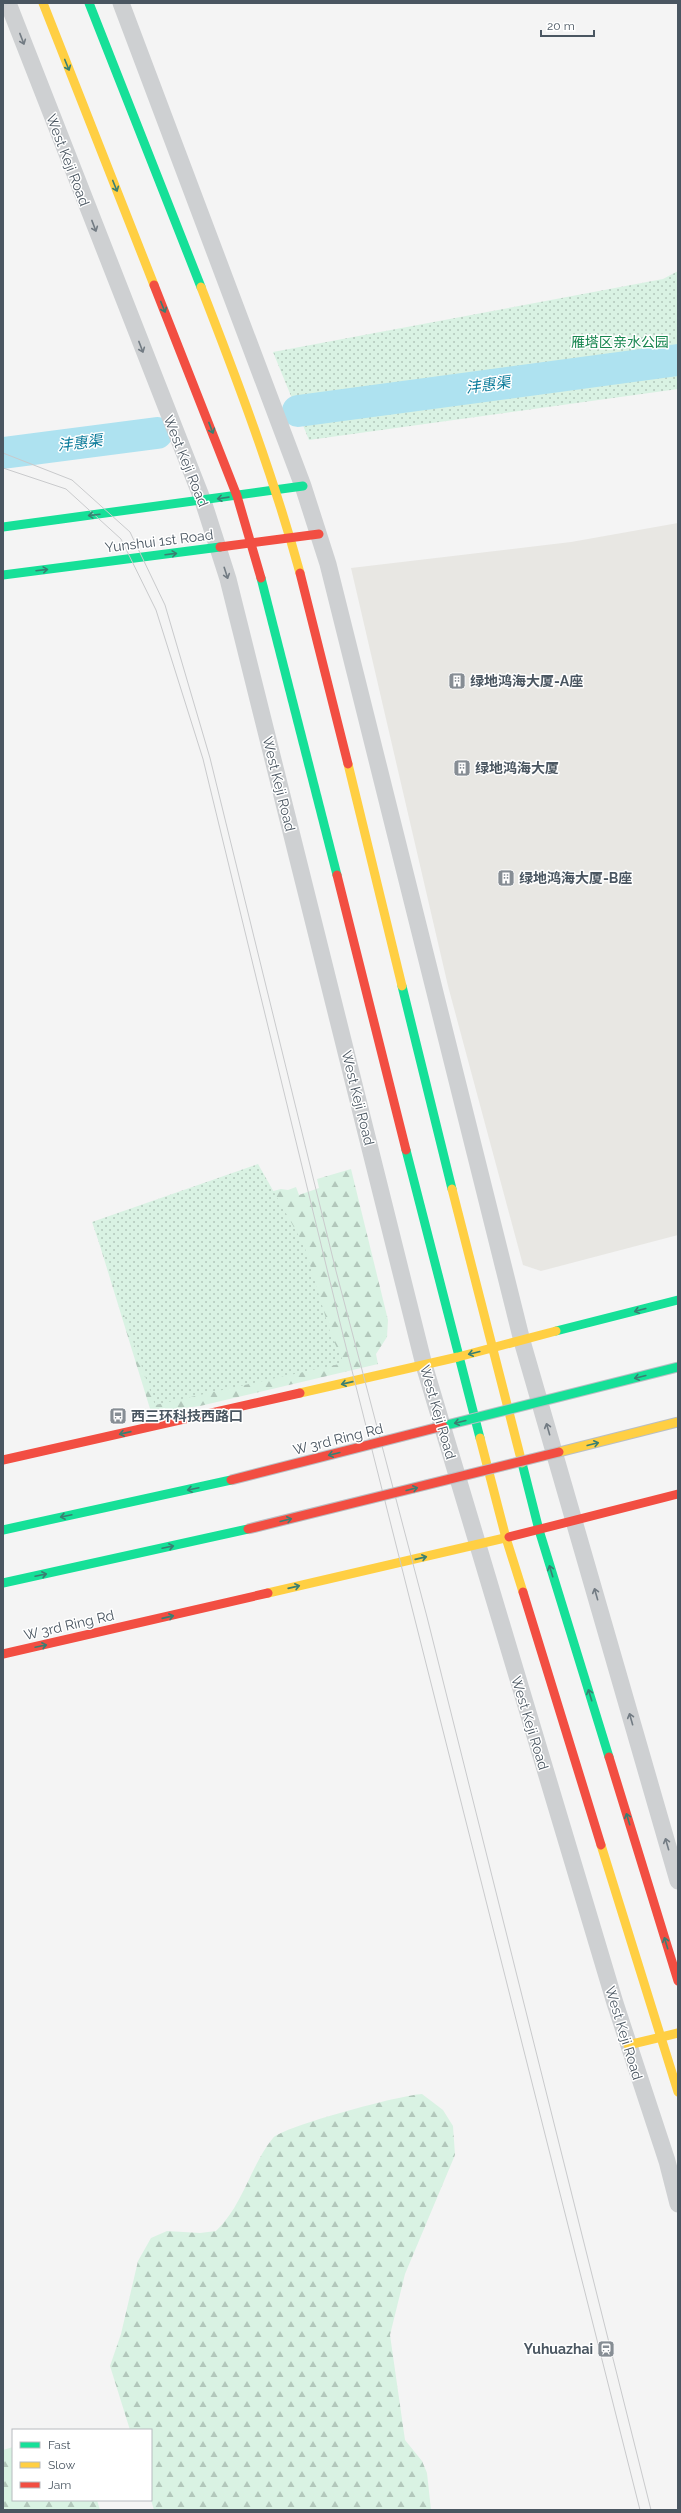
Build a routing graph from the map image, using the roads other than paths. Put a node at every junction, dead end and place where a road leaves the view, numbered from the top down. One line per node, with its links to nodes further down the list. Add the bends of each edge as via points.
1 (8, 3): 8 (street, West Keji Road, one-way to 8)
2 (43, 3): 7 (main road, one-way to 7)
3 (89, 3): 6 (main road, via 243,394)
4 (121, 3): 5 (street)
5 (303, 486): 6 (main road); 10 (street)
6 (277, 490): 7 (main road); 11 (main road)
7 (237, 496): 8 (main road, one-way to 8); 12 (main road)
8 (203, 501): 9 (main road, one-way to 9); 13 (street, West Keji Road)
9 (3, 527)
10 (319, 534): 11 (main road, Yunshui 1st Road); 16 (street)
11 (290, 538): 12 (main road, Yunshui 1st Road); 17 (main road, via 311,610)
12 (251, 543): 13 (main road, Yunshui 1st Road); 18 (main road, via 273,620)
13 (218, 548): 14 (main road, Yunshui 1st Road, one-way to 13); 19 (street, West Keji Road, one-way to 19, via 228,579)
14 (3, 575)
15 (678, 1300): 16 (main road, one-way to 16)
16 (522, 1341): 17 (main road); 24 (street, one-way to 16)
17 (493, 1349): 18 (main road, one-way to 18); 26 (main road)
18 (458, 1357): 19 (main road); 27 (main road)
19 (424, 1365): 22 (main road, one-way to 22); 28 (street, West Keji Road)
20 (678, 1367): 25 (main road, W 3rd Ring Rd, one-way to 25, bridge, via 231,1480)
21 (678, 1422): 29 (main road, one-way to 21, bridge, via 248,1529)
22 (3, 1460)
23 (678, 1494): 24 (main road, W 3rd Ring Rd)
24 (574, 1521): 26 (main road, W 3rd Ring Rd); 31 (street, one-way to 24)
25 (3, 1530)
26 (538, 1530): 27 (main road, W 3rd Ring Rd); 32 (main road, one-way to 26)
27 (506, 1538): 28 (main road, W 3rd Ring Rd); 34 (main road)
28 (477, 1545): 30 (main road, W 3rd Ring Rd, one-way to 28); 35 (street, West Keji Road)
29 (3, 1583)
30 (3, 1654)
31 (678, 1881)
32 (678, 1981)
33 (678, 2033): 34 (main road)
34 (661, 2037): 35 (main road); 36 (main road)
35 (628, 2045): 37 (street, West Keji Road, via 667,2161)
36 (678, 2092)
37 (678, 2204)

